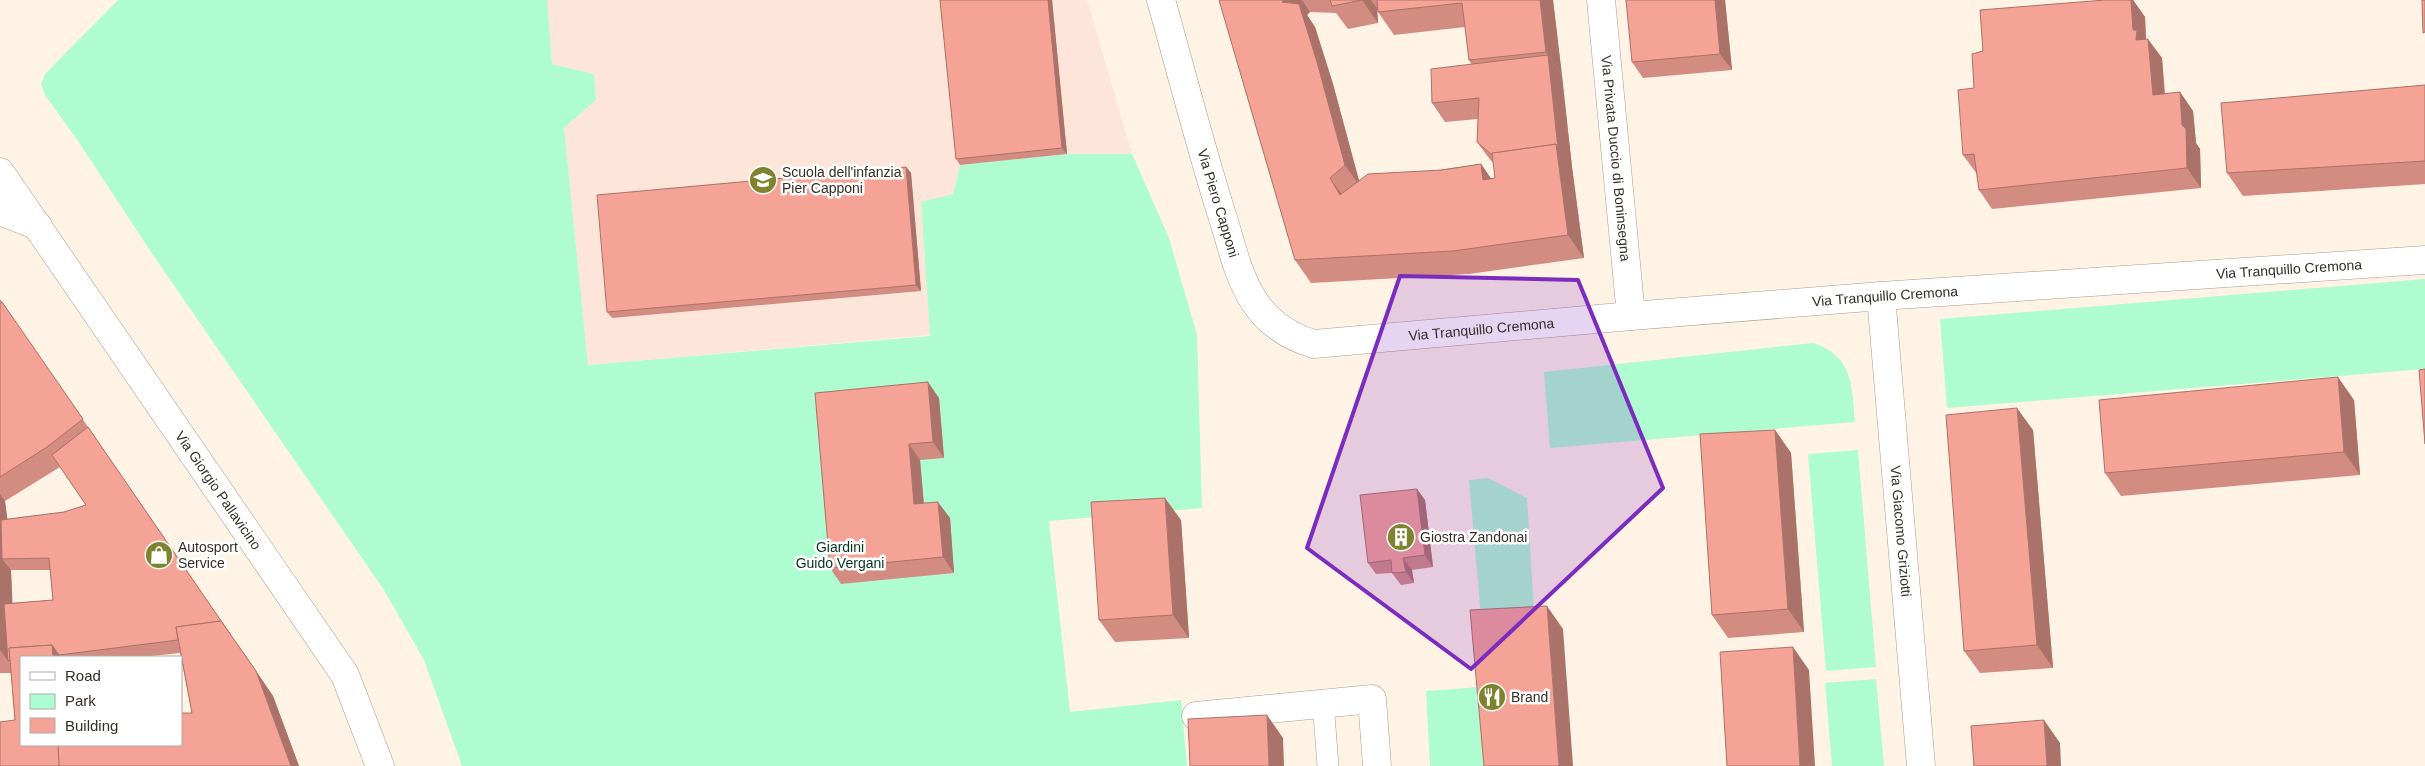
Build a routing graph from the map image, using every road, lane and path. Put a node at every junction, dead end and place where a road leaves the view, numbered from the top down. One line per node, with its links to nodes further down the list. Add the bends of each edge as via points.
1 (1161, 0): 9 (street, Via Piero Capponi, via 1202,151 1243,281 1269,319 1293,338 1314,344)
2 (1601, 0): 8 (street, Via Privata Duccio di Boninsegna)
3 (0, 172): 5 (street, Via Giorgio Pallavicino)
4 (0, 211): 5 (street)
5 (38, 226): 12 (street, Via Giorgio Pallavicino, via 345,675)
6 (2425, 260): 7 (street, Via Tranquillo Cremona)
7 (1881, 296): 8 (street, Via Tranquillo Cremona); 15 (street, Via Giacomo Griziotti)
8 (1631, 316): 9 (street, Via Tranquillo Cremona)
9 (1345, 343)
10 (1323, 702): 11 (street); 13 (lane); 14 (street, via 1372,699)
11 (1196, 716)
12 (380, 766)
13 (1328, 766)
14 (1377, 766)
15 (1921, 766)

